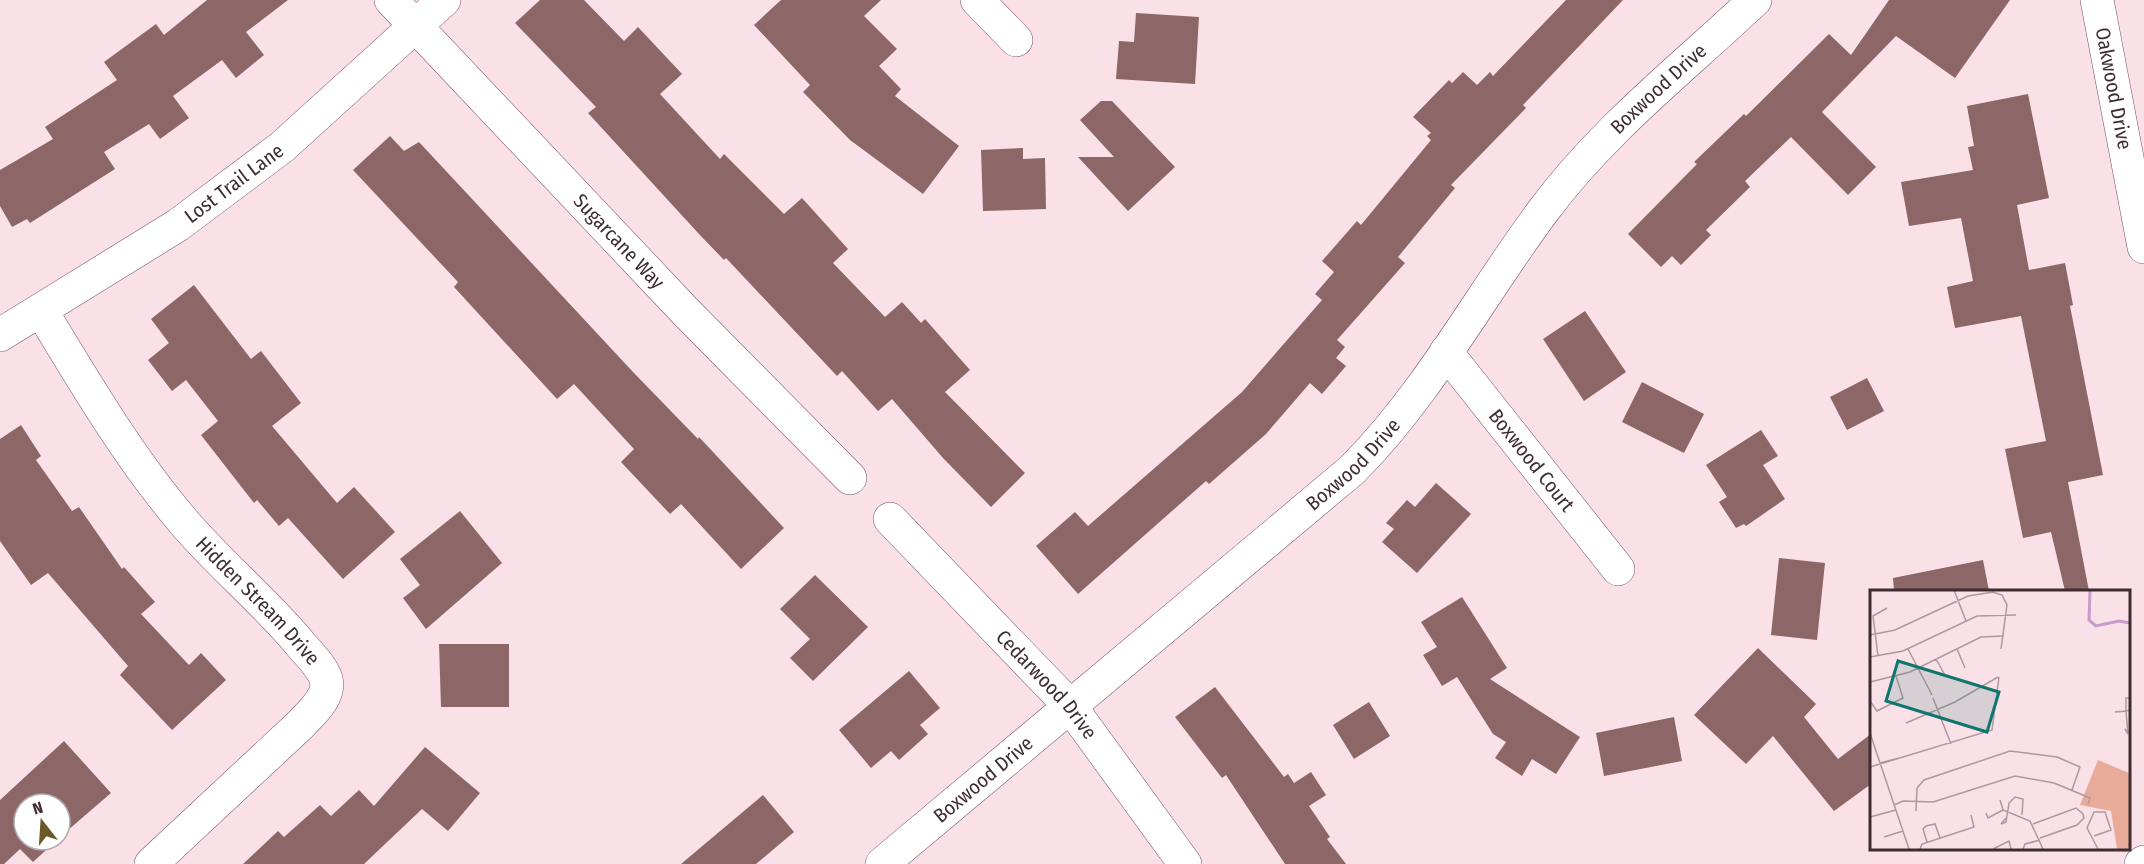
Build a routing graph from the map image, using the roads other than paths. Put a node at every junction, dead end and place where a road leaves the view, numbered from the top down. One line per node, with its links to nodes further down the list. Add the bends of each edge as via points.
1 (391, 0): 6 (street, Sugarcane Way)
2 (444, 0): 6 (street, Lost Trail Lane)
3 (978, 0): 7 (street)
4 (1755, 0): 11 (street, Boxwood Drive, via 1624,118 1586,159 1544,210)
5 (2097, 0): 8 (street, Oakwood Drive)
6 (415, 27): 9 (street, Lost Trail Lane, via 282,147 178,225); 12 (street, Sugarcane Way)
7 (1016, 40)
8 (2144, 247)
9 (42, 312): 10 (street, Lost Trail Lane); 16 (street, Hidden Stream Drive, via 146,475 183,521 289,630 326,679 320,704)
10 (0, 335)
11 (1446, 352): 14 (street, Boxwood Court); 15 (street, Boxwood Drive, via 1411,404 1352,470)
12 (850, 478)
13 (890, 519): 15 (street, Cedarwood Drive)
14 (1618, 569)
15 (1070, 706): 17 (street, Boxwood Drive); 18 (street, Cedarwood Drive)
16 (151, 864)
17 (882, 864)
18 (1185, 864)

